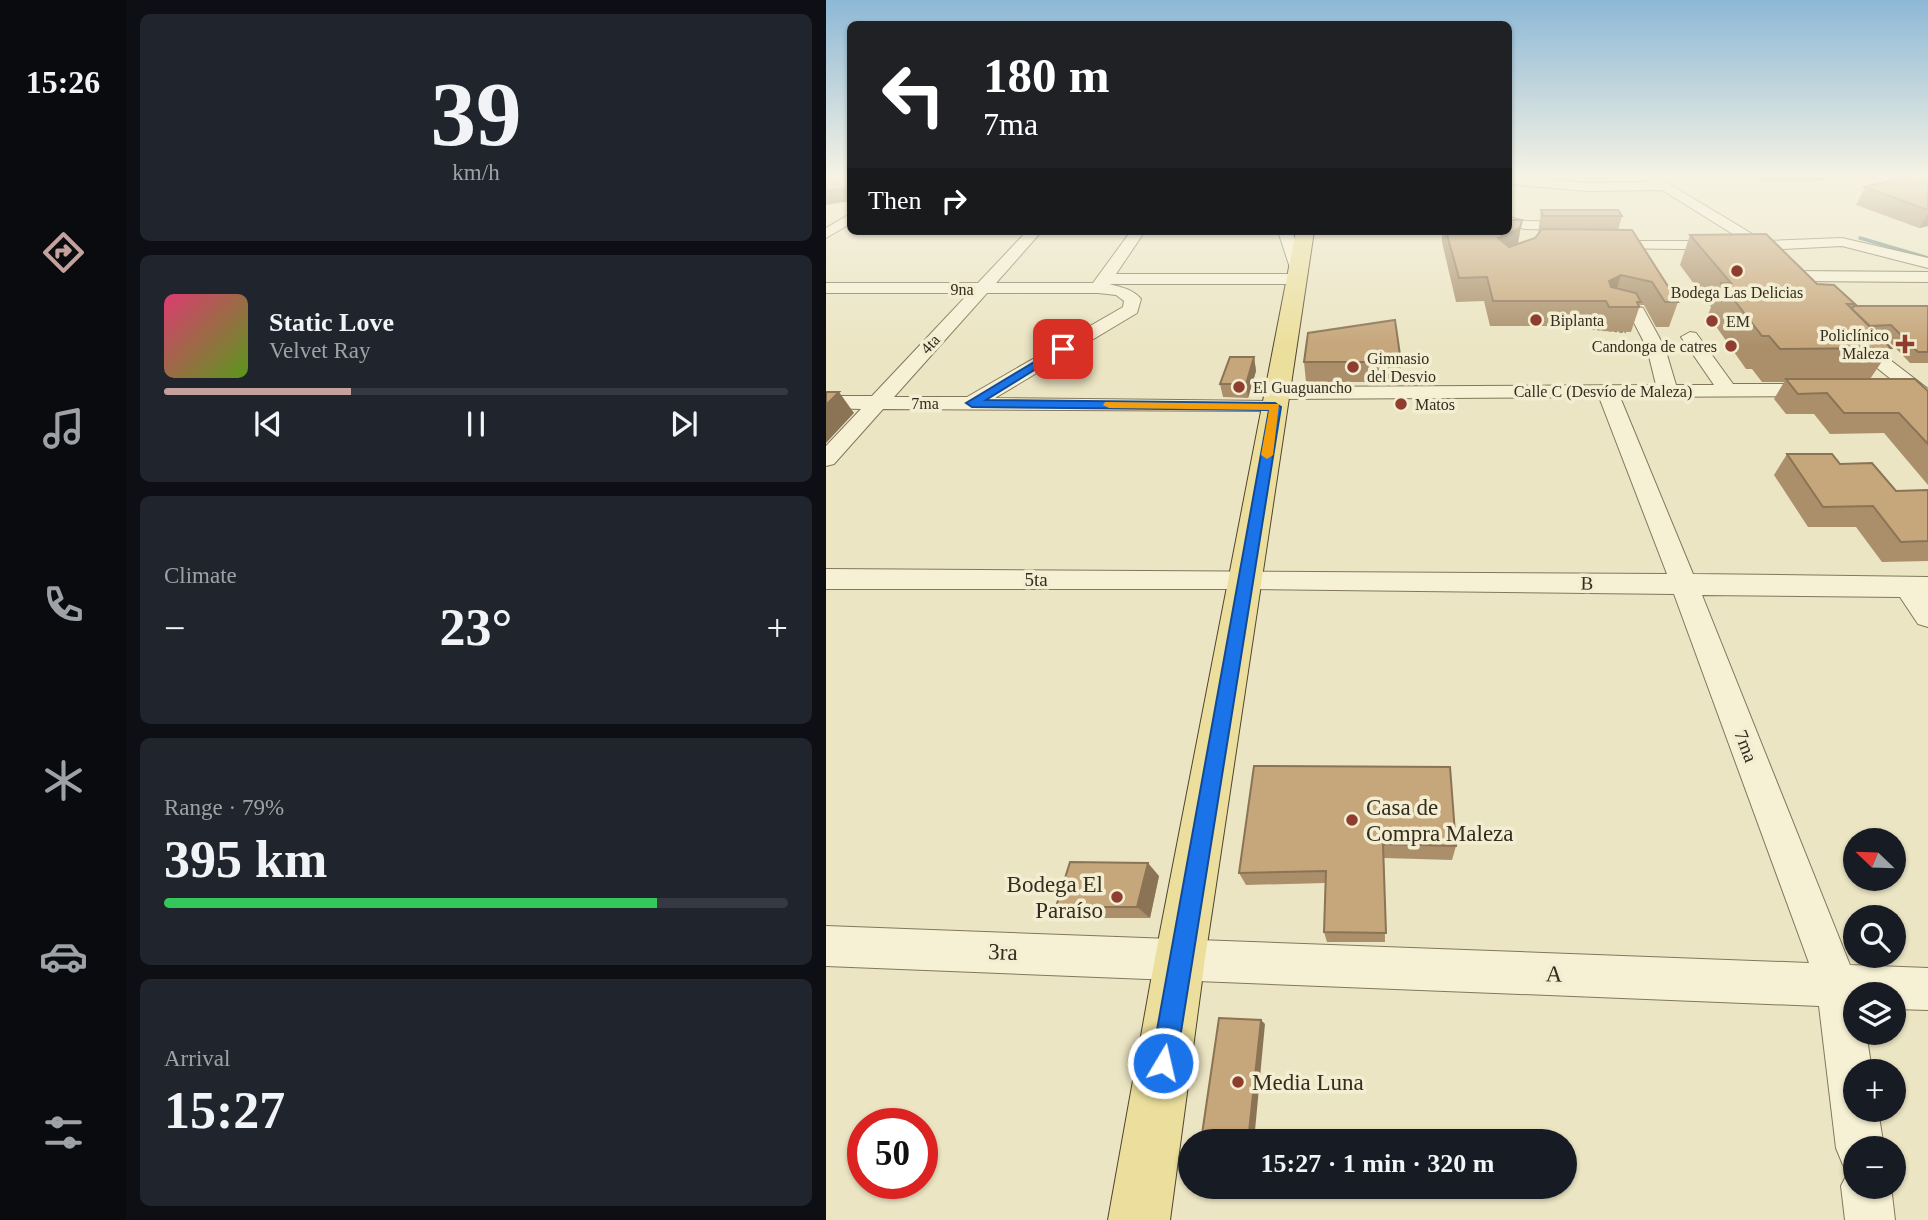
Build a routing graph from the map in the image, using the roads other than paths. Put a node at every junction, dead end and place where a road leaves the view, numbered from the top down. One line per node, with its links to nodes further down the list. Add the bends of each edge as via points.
1 (1525, 233): 9 (street)
2 (1544, 233): 9 (street)
3 (1624, 233): 12 (street)
4 (1741, 233): 14 (street)
5 (1031, 235): 22 (street, 4ta)
6 (1135, 235): 20 (street)
7 (1285, 235): 17 (street)
8 (1304, 235): 17 (main road)
9 (1528, 235): 10 (street)
10 (1504, 236)
11 (1593, 244): 12 (street)
12 (1632, 244): 13 (street); 15 (street)
13 (1709, 246): 14 (street); 18 (street, via 1718,256 1766,265)
14 (1761, 246): 16 (street, via 1842,242); 18 (street)
15 (1641, 258)
16 (1928, 263)
17 (1298, 275): 20 (street, 9na); 35 (main road)
18 (1791, 276): 19 (street); 23 (street)
19 (1928, 277)
20 (1101, 283): 22 (street, 9na); 38 (street, via 1133,299 1131,309)
21 (826, 288): 22 (street, 9na)
22 (980, 289): 37 (street, 4ta)
23 (1808, 294)
24 (1613, 306): 32 (street, via 1637,312)
25 (1841, 329): 28 (street)
26 (1875, 331): 28 (street, via 1879,343)
27 (1690, 337): 33 (street)
28 (1874, 355): 34 (street)
29 (1838, 390): 33 (street, Calle C (Desvío de Maleza))
30 (1878, 390): 34 (street)
31 (1607, 391): 32 (street, Calle C (Desvío de Maleza)); 35 (street, Calle C (Desvío de Maleza)); 42 (street, 7ma)
32 (1668, 391): 33 (street, Calle C (Desvío de Maleza))
33 (1728, 391)
34 (1925, 393)
35 (1276, 400): 38 (street, 7ma); 41 (main road)
36 (826, 402): 37 (street, 7ma)
37 (876, 403): 38 (street, 7ma); 39 (street, 4ta)
38 (972, 403)
39 (826, 459)
40 (826, 579): 41 (street, 5ta)
41 (1246, 579): 42 (street, B); 46 (main road)
42 (1684, 584): 43 (street, B); 47 (street, 7ma)
43 (1918, 587): 44 (street)
44 (1928, 616)
45 (826, 946): 46 (street, 3ra)
46 (1180, 958): 47 (street, A); 51 (main road)
47 (1838, 986): 48 (street, A); 49 (street, 7ma)
48 (1928, 989)
49 (1848, 1059)
50 (1868, 1199): 52 (street)
51 (1139, 1220)
52 (1870, 1220)

